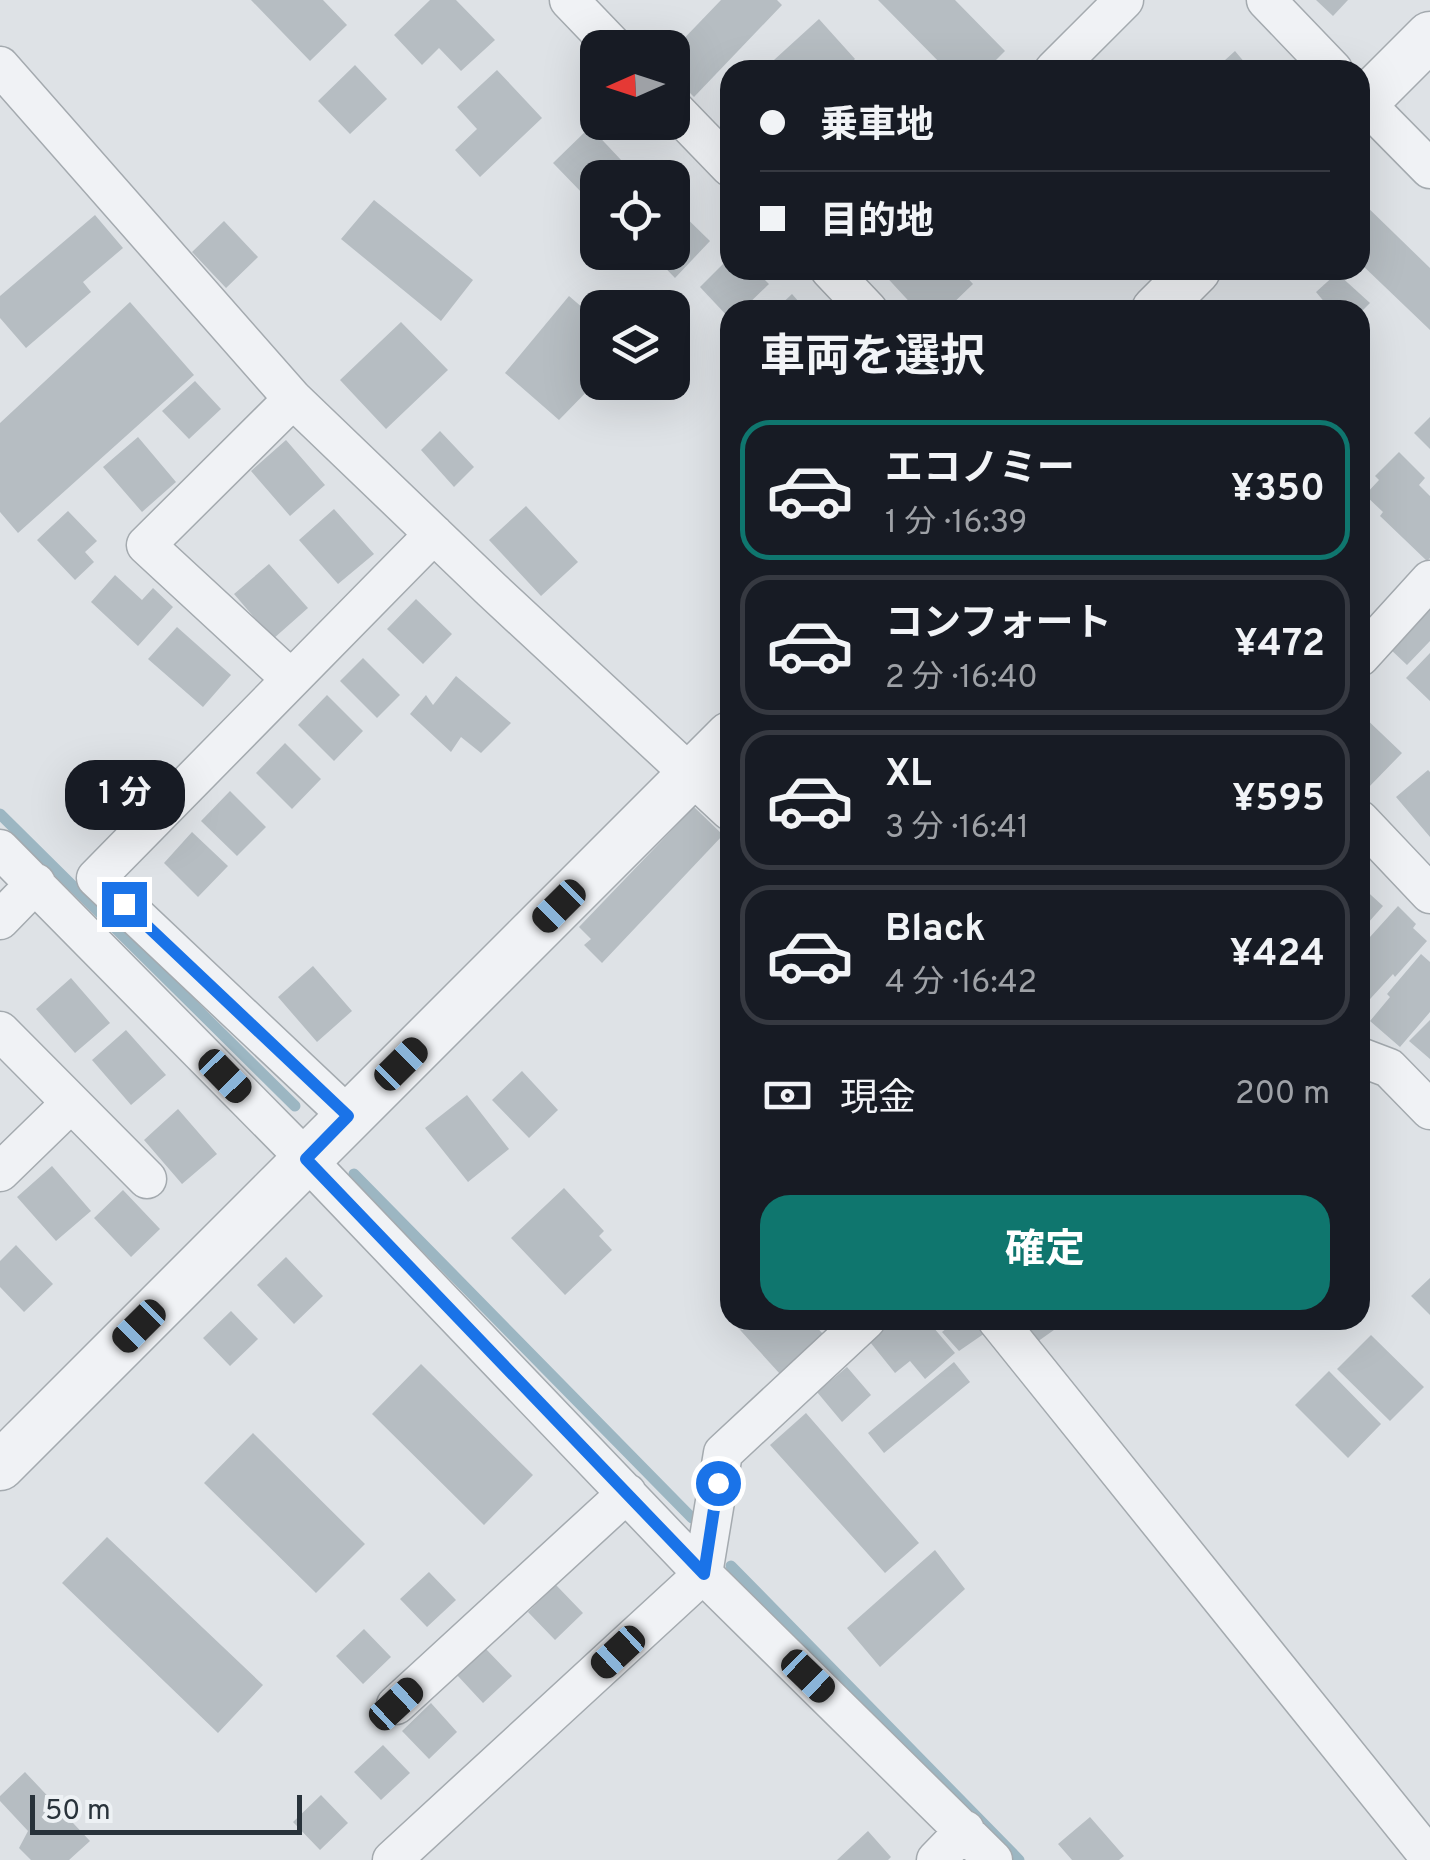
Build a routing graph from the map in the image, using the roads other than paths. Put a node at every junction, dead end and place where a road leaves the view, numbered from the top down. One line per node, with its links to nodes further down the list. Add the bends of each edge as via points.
1 (569, 0): 4 (street)
2 (1124, 0): 6 (street)
3 (1266, 0): 7 (street)
4 (598, 30)
5 (1430, 36): 9 (street)
6 (1064, 60)
7 (1322, 60)
8 (0, 66): 16 (street)
9 (1370, 82)
10 (1370, 110): 13 (street)
11 (690, 126): 12 (street)
12 (720, 157)
13 (1430, 169)
14 (1186, 280): 15 (street)
15 (1166, 300)
16 (293, 399): 17 (street); 20 (street, via 146,545)
17 (434, 534): 20 (street); 22 (street)
18 (1430, 580): 19 (street)
19 (1370, 646)
20 (291, 679): 33 (street, via 96,878)
21 (720, 746): 22 (street)
22 (691, 776): 23 (street); 33 (street)
23 (720, 802)
24 (1370, 831): 27 (street)
25 (0, 849): 26 (street)
26 (36, 883): 28 (street); 34 (street)
27 (1430, 894)
28 (0, 920)
29 (0, 1031): 31 (street)
30 (1370, 1061): 32 (street, via 1389,1068)
31 (71, 1102): 35 (street); 36 (street)
32 (1430, 1110)
33 (348, 1116): 34 (street)
34 (306, 1159): 39 (street); 40 (street)
35 (0, 1172)
36 (147, 1179)
37 (855, 1330): 41 (street, via 722,1453)
38 (1005, 1330): 44 (street)
39 (0, 1466)
40 (627, 1493): 41 (street); 42 (street)
41 (704, 1574): 43 (street); 45 (street)
42 (396, 1704)
43 (965, 1830): 46 (street); 47 (street)
44 (1430, 1858)
45 (392, 1860)
46 (936, 1860)
47 (993, 1860)

